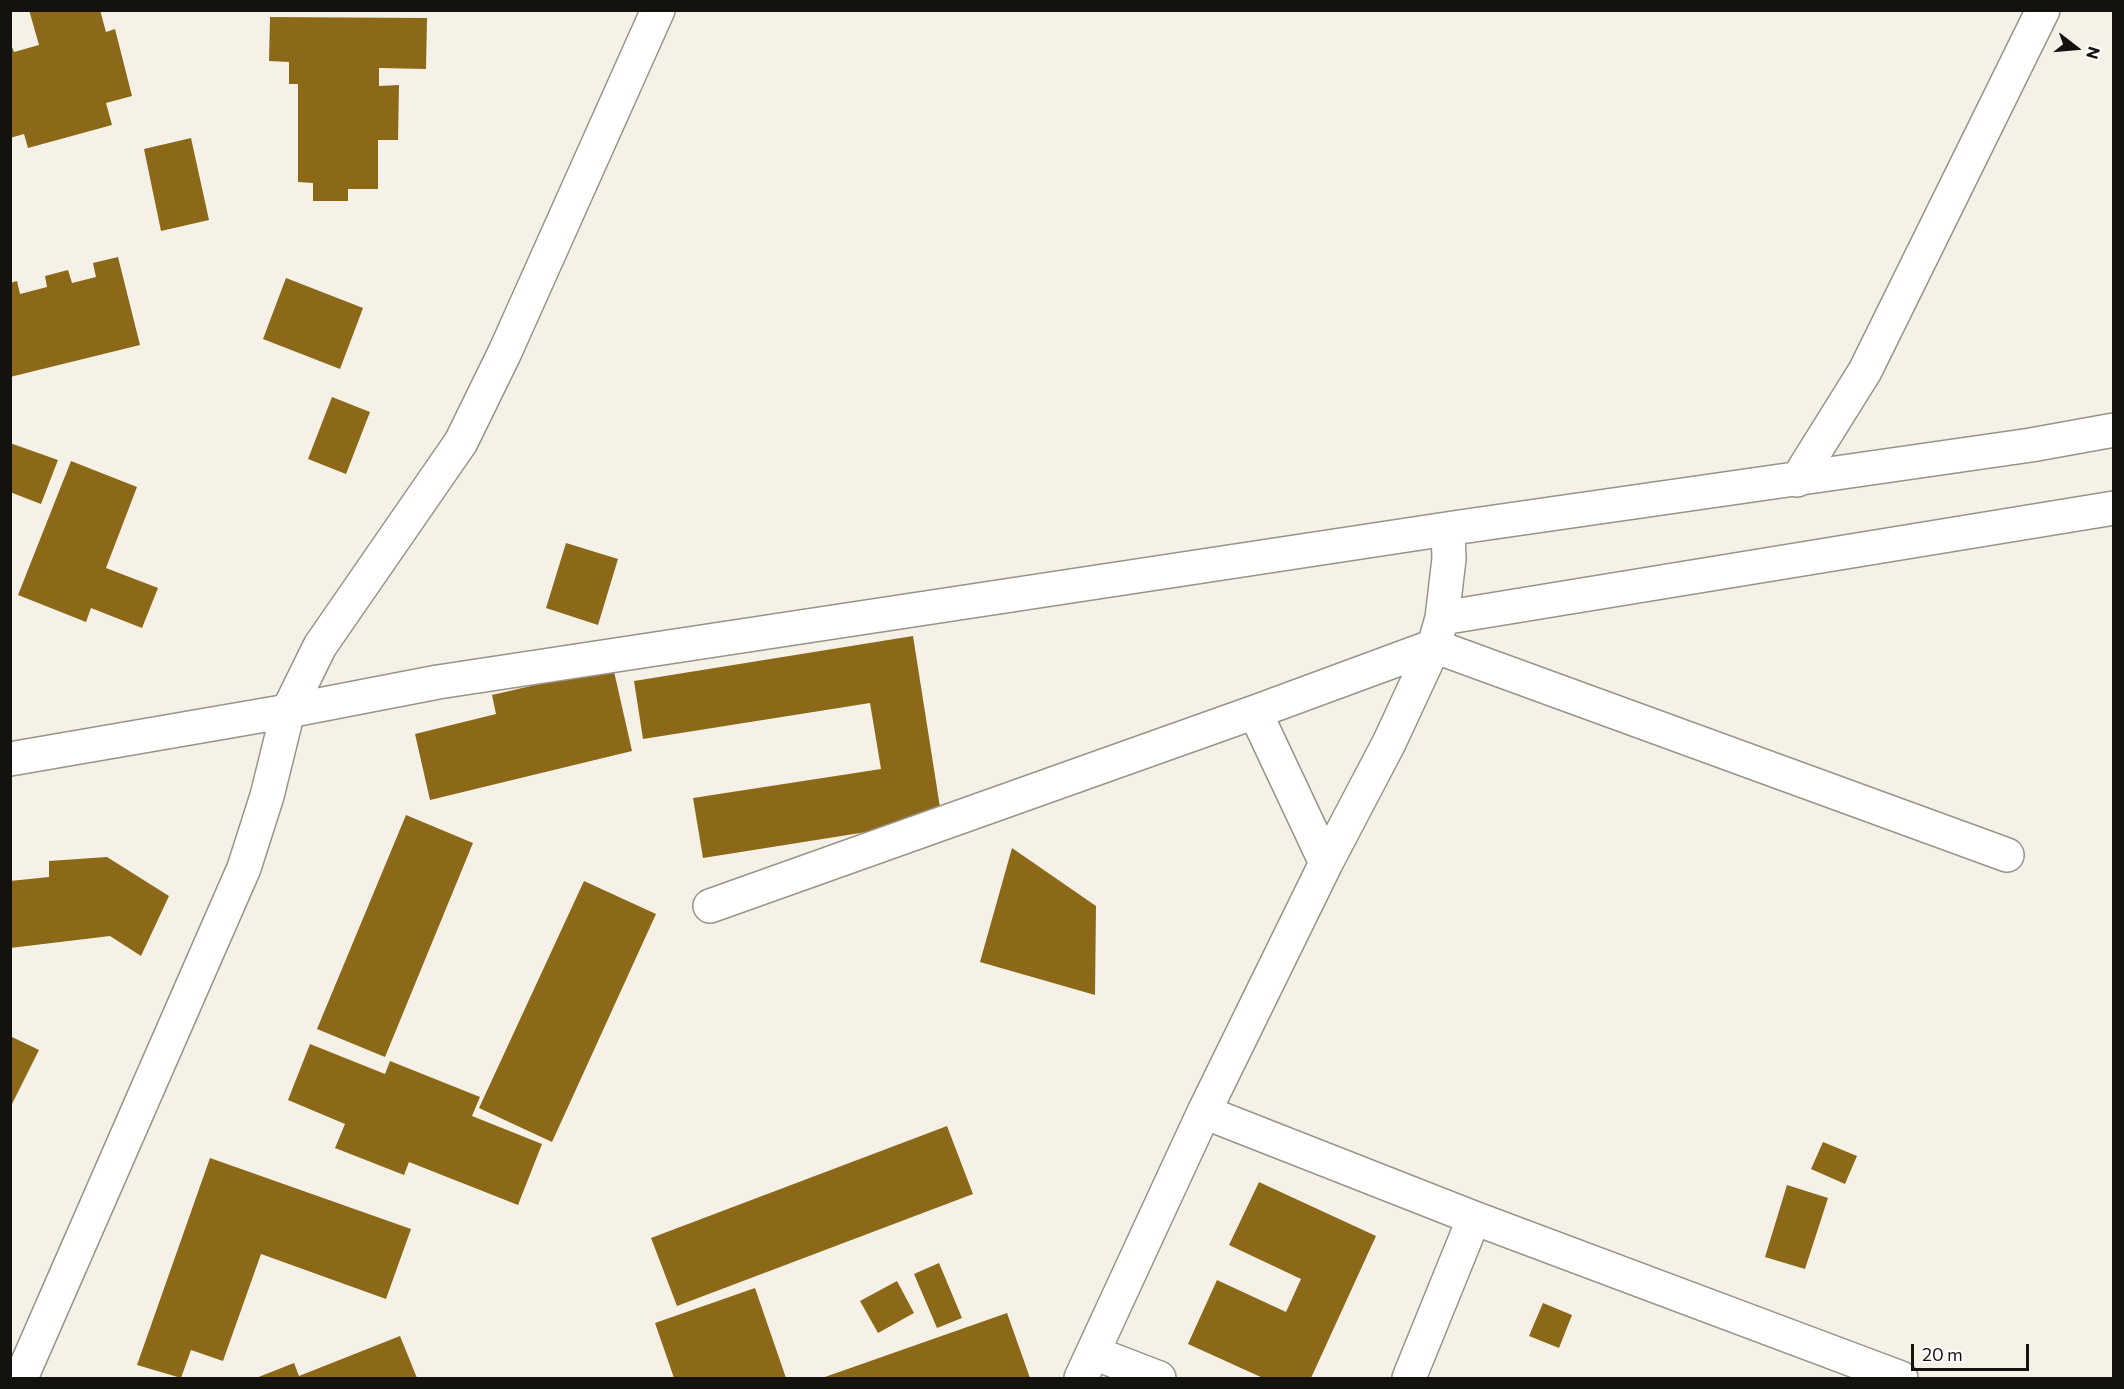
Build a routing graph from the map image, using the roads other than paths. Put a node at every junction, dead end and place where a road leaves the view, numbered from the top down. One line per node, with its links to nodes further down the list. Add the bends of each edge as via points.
1 (658, 10): 8 (street, via 461,442 320,646)
2 (2043, 10): 4 (street, via 1865,371)
3 (2114, 430): 4 (street)
4 (1797, 480): 6 (street)
5 (2114, 508): 7 (street)
6 (1448, 530): 7 (street, via 1449,559); 8 (street, via 438,682)
7 (1438, 632): 9 (street); 11 (street); 12 (street, via 1389,743)
8 (288, 711): 10 (street); 17 (street, via 244,868)
9 (1255, 712): 12 (street); 13 (street)
10 (10, 759)
11 (2007, 855)
12 (1326, 862): 14 (street)
13 (710, 906)
14 (1204, 1112): 15 (street); 16 (street)
15 (1474, 1218): 19 (street); 20 (street)
16 (1088, 1366): 18 (street)
17 (21, 1378)
18 (1159, 1378)
19 (1409, 1378)
20 (1901, 1378)

